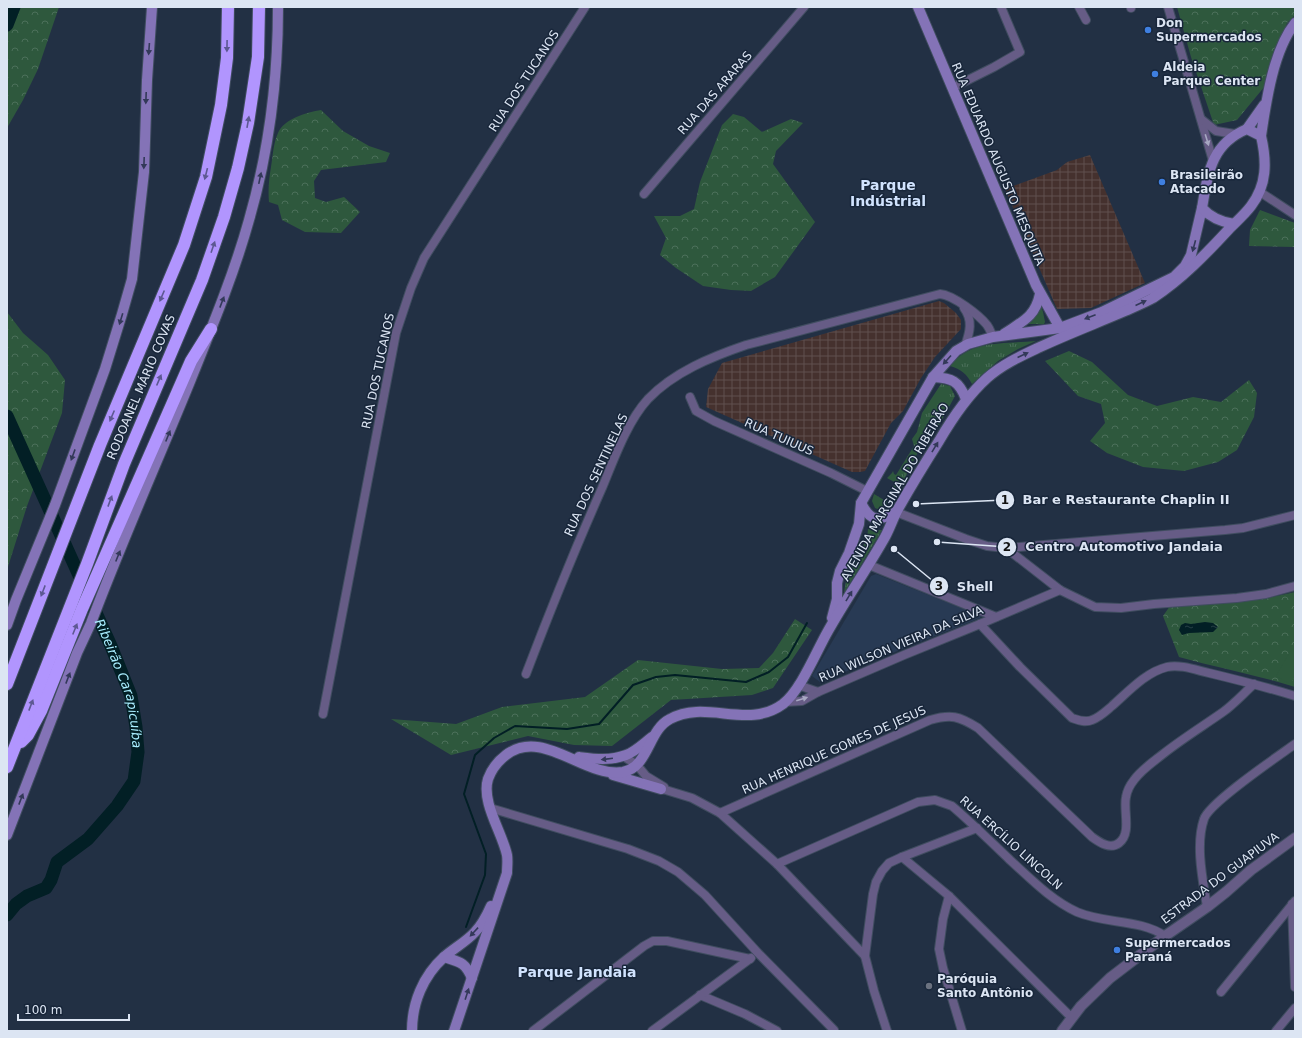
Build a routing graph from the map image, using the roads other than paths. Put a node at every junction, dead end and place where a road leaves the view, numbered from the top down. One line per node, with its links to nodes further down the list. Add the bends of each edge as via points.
1 (152, 7): 44 (main road, one-way to 44, via 144,172 132,279 105,369)
2 (228, 7): 47 (highway, RODOANEL MÁRIO COVAS, one-way to 47, via 227,58 221,105 206,177 184,245 103,438)
3 (259, 7): 56 (highway, RODOANEL MÁRIO COVAS, one-way to 3, via 124,464 202,280 224,217 248,123 258,57)
4 (278, 7): 28 (main road, one-way to 4, via 242,246 262,165 272,107)
5 (584, 7): 53 (street, RUA DOS TUCANOS, via 424,258 411,288 396,333)
6 (804, 7): 21 (street, RUA DAS ARARAS)
7 (918, 7): 13 (main road, RUA EDUARDO AUGUSTO MESQUITA)
8 (1001, 7): 13 (street, via 1020,52)
9 (1079, 7): 11 (street)
10 (1168, 7): 15 (street)
11 (1086, 20)
12 (1295, 23): 14 (main road, via 1281,50)
13 (952, 88): 25 (main road, RUA EDUARDO AUGUSTO MESQUITA)
14 (1266, 102): 16 (main road); 18 (main road)
15 (1201, 119): 17 (street, via 1216,131); 19 (street, one-way to 19)
16 (1247, 129): 17 (main road); 18 (main road)
17 (1235, 134): 19 (main road, AVENIDA MARGINAL DO RIBEIRÃO, via 1223,144)
18 (1261, 136): 20 (main road, AVENIDA MARGINAL DO RIBEIRÃO, via 1266,163)
19 (1213, 161): 22 (main road, AVENIDA MARGINAL DO RIBEIRÃO)
20 (1260, 192): 23 (street); 24 (main road, AVENIDA MARGINAL DO RIBEIRÃO, via 1251,207)
21 (644, 194)
22 (1202, 208): 24 (main road, via 1215,219); 27 (main road, AVENIDA MARGINAL DO RIBEIRÃO, one-way to 27, via 1191,255 1174,277 1102,312)
23 (1295, 215)
24 (1234, 224): 33 (main road, AVENIDA MARGINAL DO RIBEIRÃO, one-way to 24, via 987,378 1011,360 1151,299 1201,260)
25 (1040, 294): 27 (main road, RUA EDUARDO AUGUSTO MESQUITA); 29 (main road, via 1032,315)
26 (960, 302): 29 (street, RUA DOS SENTINELAS); 30 (street, via 970,318 969,334); 46 (street, RUA DOS SENTINELAS, via 946,295 929,296 746,345 702,362 664,386 638,412 620,446 577,544)
27 (1060, 328): 29 (main road, AVENIDA MARGINAL DO RIBEIRÃO)
28 (211, 329): 56 (highway, one-way to 28, via 28,735 42,711 82,609 191,361); 68 (main road, one-way to 28, via 77,653)
29 (998, 336): 30 (main road, AVENIDA MARGINAL DO RIBEIRÃO)
30 (964, 346): 31 (main road, AVENIDA MARGINAL DO RIBEIRÃO, one-way to 31, via 949,358)
31 (933, 378): 33 (main road, via 955,381); 34 (main road, AVENIDA MARGINAL DO RIBEIRÃO)
32 (690, 397): 34 (street, RUA TUIUUS, via 696,411 714,421)
33 (966, 400): 36 (main road, AVENIDA MARGINAL DO RIBEIRÃO, one-way to 33, via 958,409)
34 (867, 491): 35 (main road, AVENIDA MARGINAL DO RIBEIRÃO)
35 (861, 503): 36 (main road, via 873,518 882,519); 45 (main road, AVENIDA MARGINAL DO RIBEIRÃO, via 859,524 840,571 837,599)
36 (896, 512): 38 (street, via 966,540); 39 (main road, AVENIDA MARGINAL DO RIBEIRÃO, via 887,534)
37 (1295, 515): 38 (street, via 1243,528)
38 (1006, 548): 41 (street)
39 (869, 564): 42 (street); 45 (main road, AVENIDA MARGINAL DO RIBEIRÃO, one-way to 39)
40 (1295, 586): 41 (street, via 1253,596 1110,608 1095,607)
41 (1060, 590): 42 (street, RUA WILSON VIEIRA DA SILVA)
42 (996, 617): 43 (street, RUA WILSON VIEIRA DA SILVA)
43 (980, 624): 48 (street, via 1072,718 1082,722 1092,721 1136,685 1167,666 1195,669); 50 (street, RUA WILSON VIEIRA DA SILVA)
44 (7, 625)
45 (829, 629): 49 (main road, AVENIDA MARGINAL DO RIBEIRÃO)
46 (526, 674)
47 (7, 684)
48 (1254, 684): 51 (street); 66 (street, RUA HENRIQUE GOMES DE JESUS, via 1224,711 1170,749 1134,779 1126,796 1125,834 1116,845 1109,846 1092,837 978,728 958,717 948,716 930,720)
49 (798, 685): 50 (street, RUA WILSON VIEIRA DA SILVA); 52 (main road, AVENIDA MARGINAL DO RIBEIRÃO)
50 (818, 692): 52 (street, RUA WILSON VIEIRA DA SILVA, one-way to 50, via 802,700)
51 (1295, 696)
52 (786, 702): 54 (main road, AVENIDA MARGINAL DO RIBEIRÃO, via 755,715 739,716 713,712 683,714 662,724)
53 (323, 714)
54 (654, 736): 58 (main road, AVENIDA MARGINAL DO RIBEIRÃO); 59 (main road, AVENIDA MARGINAL DO RIBEIRÃO)
55 (1295, 744): 75 (street, via 1216,803 1204,817 1200,846)
56 (14, 750): 60 (highway, RODOANEL MÁRIO COVAS)
57 (564, 756): 58 (main road, AVENIDA MARGINAL DO RIBEIRÃO, one-way to 57, via 600,760); 61 (main road, AVENIDA MARGINAL DO RIBEIRÃO); 65 (main road, AVENIDA MARGINAL DO RIBEIRÃO, via 536,747 522,747 511,751 499,760 487,781)
58 (623, 756): 59 (street)
59 (637, 765): 62 (main road, AVENIDA MARGINAL DO RIBEIRÃO); 64 (street, via 646,776)
60 (7, 767)
61 (607, 772): 62 (main road, AVENIDA MARGINAL DO RIBEIRÃO); 63 (main road)
62 (624, 772): 63 (street)
63 (661, 789): 64 (street)
64 (673, 792): 66 (street, via 692,798)
65 (490, 808): 72 (main road, AVENIDA MARGINAL DO RIBEIRÃO, via 508,859); 77 (street, via 628,849 658,861 678,872 705,895)
66 (720, 813): 71 (street)
67 (977, 828): 70 (street); 71 (street, RUA ERCÍLIO LINCOLN, via 945,802 918,802); 76 (street, RUA ERCÍLIO LINCOLN, via 1042,890 1065,906 1080,913 1145,927)
68 (7, 835)
69 (1295, 838): 75 (street, ESTRADA DO GUAPIUVA)
70 (902, 857): 73 (street); 78 (street, via 889,863 876,882)
71 (777, 864): 78 (street)
72 (507, 873): 79 (main road, AVENIDA MARGINAL DO RIBEIRÃO, one-way to 79, via 476,932); 81 (main road, AVENIDA MARGINAL DO RIBEIRÃO)
73 (949, 896): 86 (street); 94 (street, via 942,919 939,949)
74 (1293, 902): 82 (street); 83 (street)
75 (1207, 907): 76 (street, ESTRADA DO GUAPIUVA)
76 (1165, 936): 86 (street, ESTRADA DO GUAPIUVA, via 1110,978 1092,994)
77 (758, 953): 80 (street); 87 (street)
78 (865, 956): 93 (street)
79 (444, 957): 81 (main road, via 461,962); 88 (main road, AVENIDA MARGINAL DO RIBEIRÃO, via 430,972 418,994)
80 (750, 959): 84 (street); 90 (street, via 667,941 654,941)
81 (472, 978): 89 (main road, AVENIDA MARGINAL DO RIBEIRÃO, one-way to 81)
82 (1295, 986)
83 (1221, 992)
84 (700, 995): 91 (street); 92 (street)
85 (1295, 1008): 96 (street)
86 (1072, 1018): 95 (street, ESTRADA DO GUAPIUVA)
87 (834, 1030)
88 (412, 1031)
89 (454, 1031)
90 (533, 1031)
91 (652, 1031)
92 (777, 1031)
93 (887, 1031)
94 (962, 1031)
95 (1062, 1031)
96 (1276, 1031)

